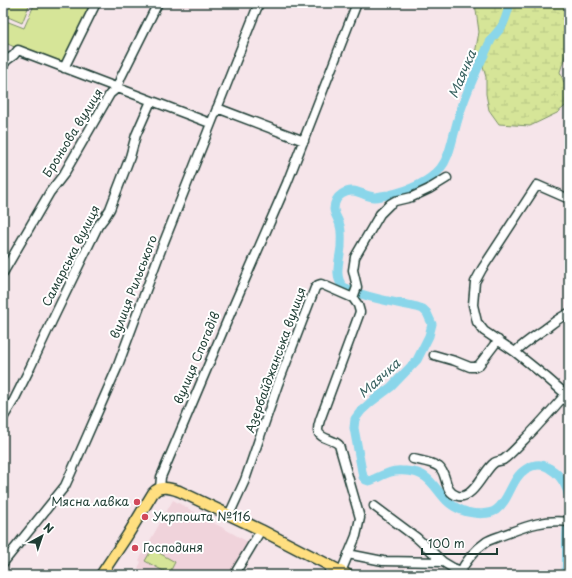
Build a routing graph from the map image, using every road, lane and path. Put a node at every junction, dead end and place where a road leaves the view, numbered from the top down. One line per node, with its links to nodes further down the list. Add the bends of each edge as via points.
1 (96, 3): 6 (street)
2 (158, 3): 7 (street, Броньова вулиця)
3 (259, 3): 9 (street, вулиця Рильського)
4 (357, 3): 11 (street, вулиця Спогадів)
5 (3, 65): 6 (street, via 18,50)
6 (64, 68): 7 (street)
7 (117, 88): 8 (street); 14 (street, Броньова вулиця, via 110,94)
8 (151, 102): 10 (street); 21 (street, Самарська вулиця, via 136,135 110,209 98,226 30,368)
9 (217, 108): 10 (street, вулиця Рильського); 11 (street)
10 (210, 123): 30 (street, вулиця Рильського, via 117,368 65,486)
11 (304, 141): 23 (street, вулиця Спогадів, via 161,477)
12 (446, 178): 15 (street, via 412,197 394,201 380,214 355,257)
13 (567, 195): 17 (street, via 537,185 475,282 473,305 477,322 484,331)
14 (3, 273)
15 (355, 293): 25 (street, Азербайджанська вулиця, via 321,284 315,288 247,475); 28 (street, via 360,312 318,430 321,436 339,445 360,518)
16 (569, 313): 18 (street)
17 (498, 340): 18 (street); 19 (street, via 475,367)
18 (515, 352): 20 (street)
19 (434, 355)
20 (568, 396): 22 (street, via 519,445 502,460 494,462 466,496 460,497 452,493 438,466)
21 (4, 415)
22 (413, 459)
23 (160, 488): 25 (main road, via 179,490); 34 (main road, вулиця Спогадів, via 153,493)
24 (374, 506): 29 (street, via 417,538)
25 (229, 515): 27 (main road)
26 (567, 522): 33 (street, via 550,521 529,525 487,542 474,552)
27 (261, 530): 31 (main road); 35 (street)
28 (348, 554): 29 (street, via 383,561); 32 (street)
29 (443, 562): 33 (street)
30 (3, 563)
31 (330, 571): 32 (main road)
32 (344, 573)
33 (460, 573)
34 (101, 575)
35 (234, 575)

